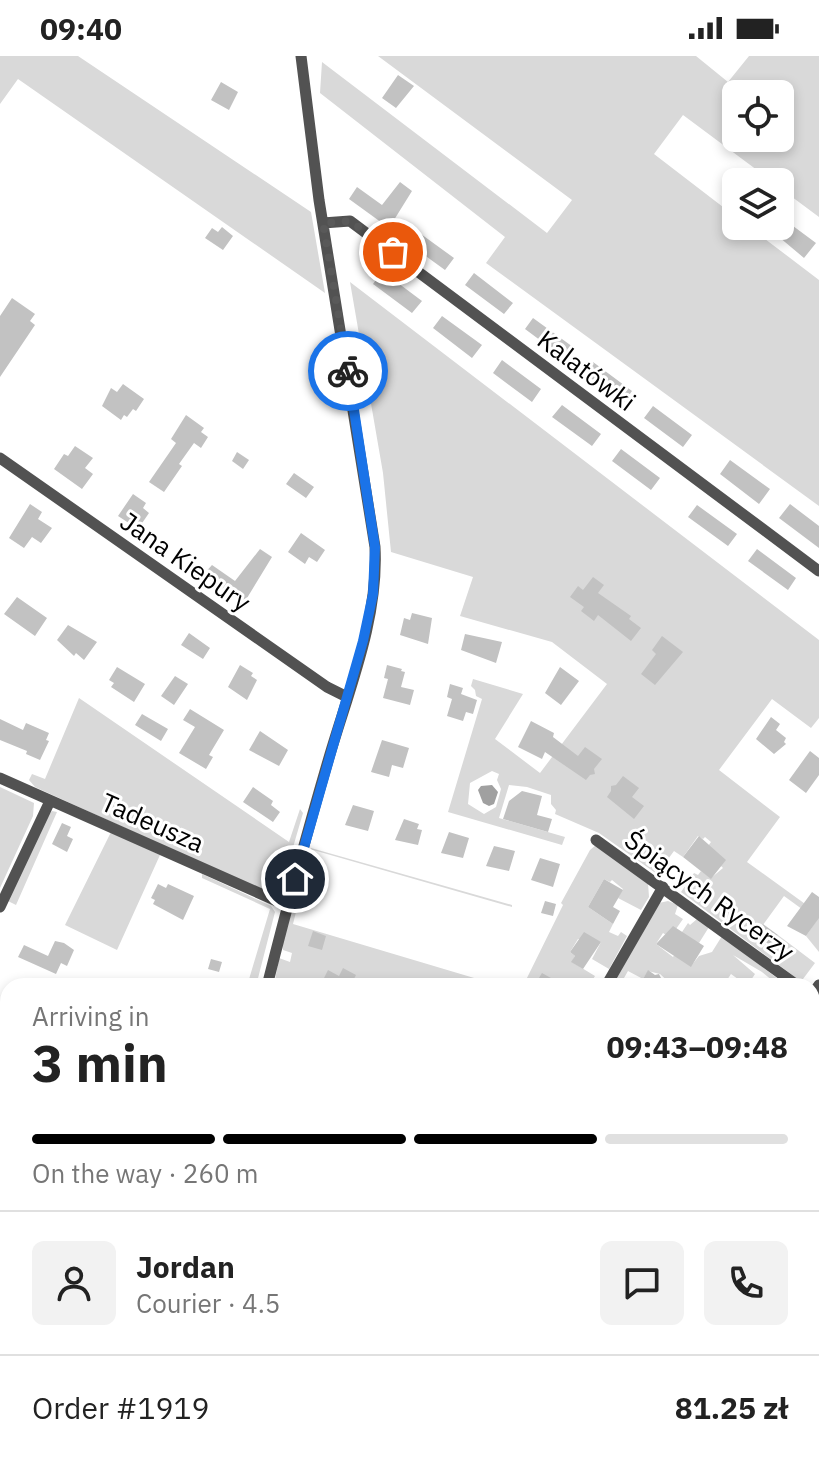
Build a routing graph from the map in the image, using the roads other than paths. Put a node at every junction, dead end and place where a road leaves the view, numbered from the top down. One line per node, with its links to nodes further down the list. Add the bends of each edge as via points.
1 (301, 56): 2 (street)
2 (323, 223): 4 (street, Kalatówki, via 350,221); 5 (street, via 375,560 367,622)
3 (0, 458): 5 (street, Jana Kiepury)
4 (819, 571)
5 (347, 697): 10 (street)
6 (0, 778): 7 (street, Tadeusza)
7 (50, 801): 10 (street, Tadeusza); 11 (street)
8 (596, 840): 9 (street, Śpiących Rycerzy)
9 (663, 887): 13 (street); 14 (street, Śpiących Rycerzy)
10 (288, 906): 12 (street)
11 (0, 907)
12 (269, 978)
13 (611, 978)
14 (787, 978)

